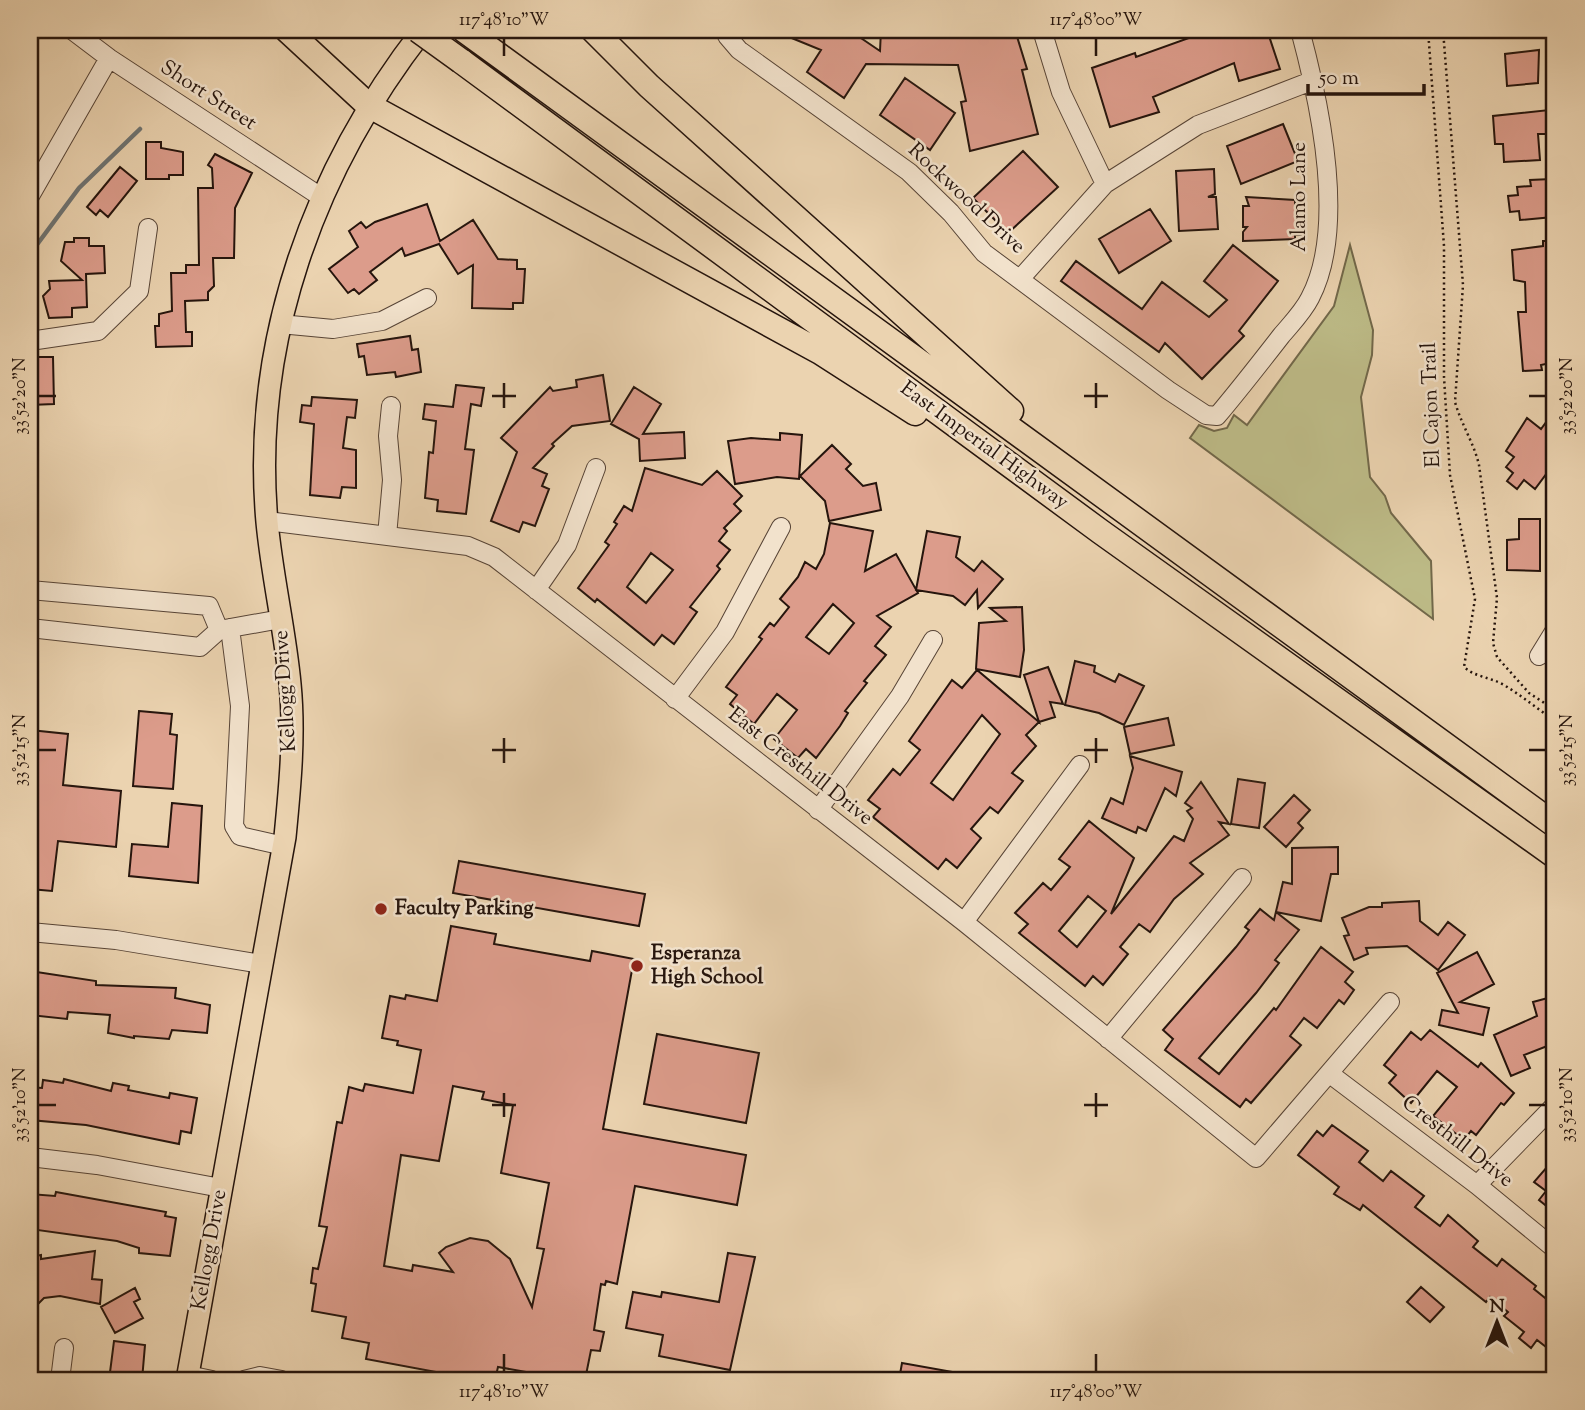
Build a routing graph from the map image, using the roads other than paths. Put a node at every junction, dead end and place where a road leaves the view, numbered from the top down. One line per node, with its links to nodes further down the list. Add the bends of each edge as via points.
1 (72, 30): 10 (street, Short Street)
2 (287, 30): 12 (highway)
3 (418, 30): 27 (highway, East Imperial Highway, bridge)
4 (424, 30): 12 (main road, Kellogg Drive)
5 (593, 30): 24 (highway, via 649,86)
6 (727, 30): 17 (street, Rockwood Drive, via 739,50 909,172 984,253)
7 (1042, 30): 13 (street, via 1061,92)
8 (1300, 30): 11 (street, Alamo Lane)
9 (470, 35): 24 (highway, East Imperial Highway)
10 (109, 58): 14 (street); 15 (street, Short Street)
11 (1314, 80): 13 (street, via 1198,125); 22 (street, Alamo Lane, via 1326,178 1327,242 1320,276 1309,301)
12 (368, 105): 15 (main road, Kellogg Drive); 27 (highway, via 820,352)
13 (1105, 184): 17 (street)
14 (30, 196)
15 (321, 197): 19 (main road, Kellogg Drive)
16 (148, 228): 20 (street, via 139,291 98,331)
17 (1020, 279): 22 (street, Rockwood Drive, via 1168,390 1206,415)
18 (427, 298): 19 (street, via 382,321 333,329)
19 (280, 324): 25 (main road, Kellogg Drive, via 266,444)
20 (30, 341)
21 (391, 406): 28 (street)
22 (1217, 416)
23 (596, 468): 30 (street, via 567,545)
24 (1114, 502): 40 (highway, East Imperial Highway)
25 (267, 521): 28 (street, East Cresthill Drive); 31 (main road, Kellogg Drive)
26 (781, 527): 37 (street, via 725,632)
27 (1101, 531): 42 (highway, East Imperial Highway)
28 (387, 536): 30 (street, East Cresthill Drive, via 468,546 494,557)
29 (30, 590): 33 (street, via 209,606)
30 (536, 590): 37 (street, East Cresthill Drive)
31 (281, 619): 33 (street); 41 (main road, Kellogg Drive, via 293,723)
32 (30, 628): 33 (street, via 200,647)
33 (225, 629): 41 (street, via 240,706 234,825 240,836)
34 (1555, 630): 36 (street)
35 (933, 640): 39 (street, via 900,696)
36 (1539, 656)
37 (675, 699): 39 (street, East Cresthill Drive)
38 (1080, 765): 44 (street)
39 (818, 810): 44 (street, East Cresthill Drive)
40 (1555, 825)
41 (284, 846): 46 (main road, Kellogg Drive)
42 (1555, 856)
43 (1242, 878): 48 (street)
44 (964, 922): 48 (street, East Cresthill Drive)
45 (30, 932): 46 (street, via 116,940)
46 (262, 964): 53 (main road, Kellogg Drive)
47 (1391, 1002): 49 (street)
48 (1108, 1039): 49 (street, East Cresthill Drive, via 1256,1158)
49 (1329, 1074): 52 (street, Cresthill Drive)
50 (1555, 1105): 52 (street)
51 (30, 1157): 53 (street)
52 (1477, 1185): 54 (street, Cresthill Drive)
53 (221, 1188): 56 (main road, Kellogg Drive)
54 (1555, 1249)
55 (64, 1348): 57 (street)
56 (188, 1378): 58 (street)
57 (60, 1380)
58 (212, 1380)
59 (244, 1380): 60 (street, via 260,1376)
60 (282, 1380)

